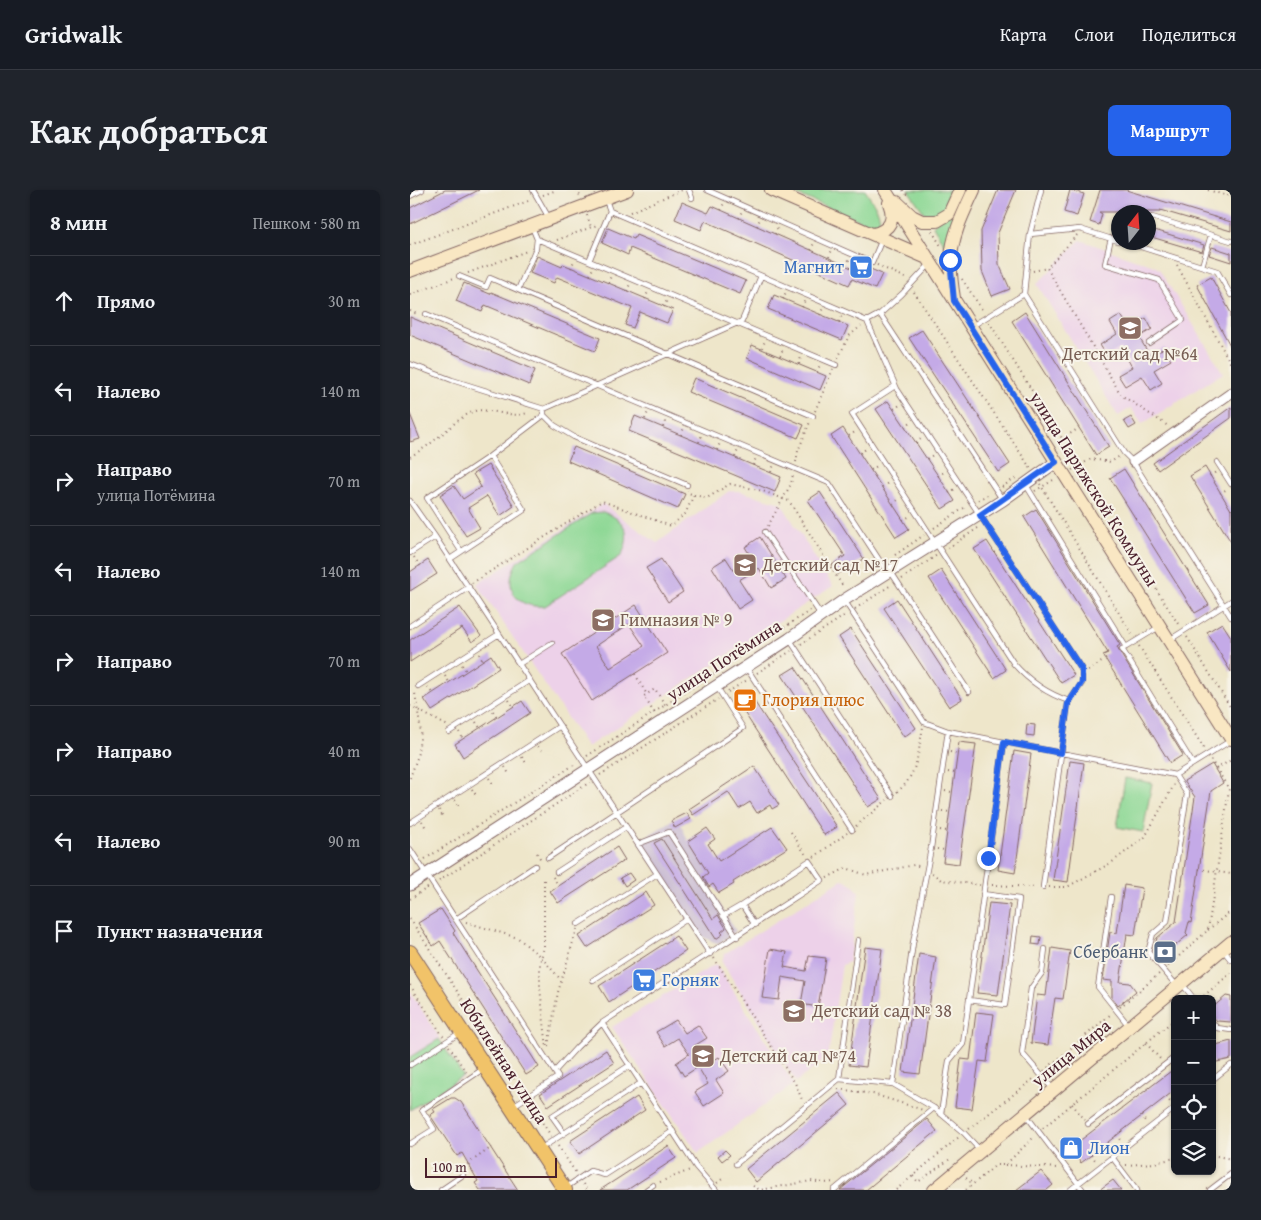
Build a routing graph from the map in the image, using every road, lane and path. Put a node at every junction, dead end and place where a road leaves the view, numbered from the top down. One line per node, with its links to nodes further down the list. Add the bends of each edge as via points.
1 (422, 190): 17 (lane)
2 (437, 190): 15 (path)
3 (533, 190): 18 (lane)
4 (557, 190): 18 (path)
5 (627, 190): 16 (main road)
6 (689, 190): 20 (lane)
7 (707, 190): 40 (lane)
8 (771, 190): 30 (main road)
9 (885, 190): 25 (main road, via 912,216); 30 (main road, via 892,210 891,220); 39 (main road, улица Парижской Коммуны)
10 (903, 190): 21 (path)
11 (960, 190): 25 (main road, via 950,214 937,221)
12 (974, 190): 52 (main road, via 952,245 950,260)
13 (1041, 190): 28 (lane)
14 (1208, 190): 19 (path)
15 (438, 193)
16 (610, 194): 22 (lane); 24 (main road)
17 (410, 196)
18 (537, 197): 24 (lane); 34 (path)
19 (1231, 197)
20 (692, 198)
21 (909, 198)
22 (610, 211): 38 (lane); 46 (lane)
23 (1156, 218): 29 (lane)
24 (549, 219): 26 (main road)
25 (926, 221): 35 (path)
26 (532, 226): 32 (lane); 43 (main road)
27 (1080, 229): 28 (lane); 31 (lane); 42 (path, via 1077,237)
28 (1030, 234): 44 (lane)
29 (1211, 235): 33 (lane); 41 (lane)
30 (878, 236): 39 (main road); 40 (lane)
31 (1110, 238): 59 (lane, via 1105,264 1159,280 1183,320)
32 (537, 239): 38 (lane); 49 (lane)
33 (1231, 241)
34 (410, 245)
35 (941, 245)
36 (1150, 250): 37 (lane)
37 (1172, 257): 41 (lane); 62 (path)
38 (589, 261): 57 (lane)
39 (929, 261): 48 (lane); 52 (main road, улица Парижской Коммуны)
40 (872, 263): 48 (path, via 904,277)
41 (1202, 266): 51 (lane, via 1217,270)
42 (1048, 268): 44 (path); 71 (path, via 1121,395)
43 (410, 271)
44 (1026, 273): 50 (lane)
45 (458, 276): 49 (lane, via 486,288 490,278)
46 (761, 276): 56 (lane); 57 (lane, via 742,321)
47 (961, 276): 55 (path)
48 (910, 286): 54 (lane); 81 (path)
49 (518, 290): 60 (lane)
50 (1024, 294): 55 (lane); 73 (lane)
51 (1231, 295)
52 (954, 301): 58 (main road, улица Парижской Коммуны)
53 (426, 314): 64 (lane)
54 (880, 314): 56 (lane); 90 (lane)
55 (986, 317): 58 (lane); 72 (path)
56 (866, 321): 63 (path, via 849,336); 65 (lane)
57 (736, 323): 60 (lane); 63 (lane)
58 (971, 327): 76 (main road, улица Парижской Коммуны)
59 (1150, 343)
60 (668, 354): 64 (lane); 69 (lane)
61 (410, 364): 67 (lane)
62 (1231, 364)
63 (835, 365): 69 (path)
64 (596, 386): 67 (lane); 80 (lane)
65 (895, 386): 93 (lane); 97 (lane, via 852,414)
66 (1231, 393): 71 (street)
67 (541, 408): 68 (lane); 75 (path, via 525,414 475,411)
68 (544, 415): 74 (lane); 84 (lane, via 574,437)
69 (813, 416): 80 (path)
70 (1079, 428): 72 (path)
71 (1176, 432): 77 (street)
72 (1062, 439): 79 (path)
73 (1124, 454): 77 (lane); 79 (path, via 1110,462 1091,459)
74 (490, 456): 98 (lane, via 427,498); 98 (lane, via 524,510)
75 (410, 457)
76 (1056, 462): 81 (street, улица Потёмина); 82 (main road, улица Парижской Коммуны)
77 (1133, 462): 108 (lane)
78 (1217, 462): 85 (lane)
79 (1079, 466): 82 (path); 114 (path)
80 (794, 469): 91 (path); 103 (lane, via 829,484)
81 (1033, 472): 83 (street, улица Потёмина); 83 (path); 86 (path)
82 (1064, 474): 86 (path); 113 (main road, улица Парижской Коммуны)
83 (1022, 478): 88 (lane); 90 (street, улица Потёмина); 90 (path)
84 (688, 485): 89 (path, via 689,493)
85 (1231, 485): 87 (path)
86 (1042, 487): 88 (path); 116 (path)
87 (1220, 493)
88 (1031, 494): 120 (lane)
89 (694, 495): 91 (path, via 707,498 730,484); 105 (path, via 685,514 671,526 602,501)
90 (1000, 495): 93 (path); 94 (street, улица Потёмина)
91 (783, 499): 95 (path); 106 (path, via 790,501)
92 (410, 501): 96 (lane)
93 (972, 503): 94 (lane); 97 (path)
94 (983, 519): 97 (street, улица Потёмина); 99 (path); 125 (lane)
95 (765, 532): 109 (lane)
96 (435, 536): 100 (lane); 101 (lane)
97 (931, 537): 99 (lane); 103 (street, улица Потёмина); 103 (path)
98 (461, 551): 101 (lane)
99 (942, 552): 104 (path); 131 (lane, via 1014,664 1056,697)
100 (410, 553): 102 (path)
101 (450, 559): 105 (lane)
102 (420, 566)
103 (886, 569): 104 (lane); 106 (street, улица Потёмина)
104 (897, 582): 110 (path); 129 (lane)
105 (468, 586): 112 (lane); 115 (lane)
106 (844, 594): 109 (street, улица Потёмина); 110 (lane)
107 (1231, 601): 108 (lane)
108 (1224, 606): 111 (lane); 114 (lane)
109 (818, 611): 119 (street, улица Потёмина); 132 (path)
110 (851, 611): 119 (path); 137 (lane)
111 (1231, 617)
112 (410, 626)
113 (1159, 626): 116 (lane); 117 (main road, улица Парижской Коммуны)
114 (1183, 632): 117 (lane); 134 (path)
115 (499, 634): 122 (lane); 127 (lane)
116 (1136, 641): 120 (lane); 144 (path)
117 (1168, 641): 141 (main road, улица Парижской Коммуны)
118 (552, 643): 122 (lane)
119 (792, 643): 123 (street, улица Потёмина); 123 (path); 151 (lane)
120 (1126, 647): 146 (lane, via 1122,649)
121 (1106, 659): 125 (path)
122 (519, 664): 126 (lane)
123 (749, 672): 128 (street, улица Потёмина); 128 (path); 155 (lane)
124 (635, 674): 130 (path)
125 (1082, 674): 131 (lane, via 1082,682)
126 (530, 680): 138 (lane); 139 (lane)
127 (416, 687): 135 (path)
128 (719, 691): 147 (street, улица Потёмина); 147 (path); 152 (lane, via 743,728)
129 (969, 692)
130 (646, 694): 132 (path, via 655,689); 136 (path, via 644,696)
131 (1069, 701): 143 (lane)
132 (666, 705): 136 (path)
133 (410, 706): 135 (path)
134 (1231, 708)
135 (418, 711): 139 (path); 150 (path, via 421,732)
136 (654, 713): 147 (path)
137 (924, 722): 140 (lane); 151 (path, via 915,770 905,786)
138 (560, 726): 147 (lane); 153 (lane)
139 (451, 731)
140 (948, 731): 142 (lane); 165 (lane)
141 (1231, 740): 144 (lane)
142 (1004, 742): 143 (lane); 177 (lane)
143 (1061, 753): 149 (lane); 178 (lane)
144 (1208, 755): 146 (lane); 148 (path)
145 (1231, 760): 148 (path)
146 (1193, 764): 149 (lane)
147 (588, 769): 152 (lane); 163 (path); 172 (street, улица Потёмина); 172 (path)
148 (1216, 769): 167 (path, via 1229,788)
149 (1176, 777): 178 (path, via 1146,837 1111,863 1067,887); 198 (lane, via 1187,794 1168,922 1153,934 1148,952)
150 (410, 778)
151 (892, 796): 155 (path)
152 (616, 812): 154 (lane); 160 (lane)
153 (410, 823)
154 (626, 827): 157 (lane); 168 (lane)
155 (852, 830): 162 (path)
156 (791, 832): 162 (path)
157 (638, 844): 169 (lane); 184 (lane, via 669,832)
158 (410, 849): 163 (lane)
159 (537, 853): 161 (path)
160 (548, 858)
161 (542, 861)
162 (810, 861): 174 (lane); 182 (lane)
163 (419, 863): 172 (lane)
164 (535, 866): 186 (lane)
165 (927, 869): 174 (path, via 914,865 866,875 846,868); 177 (path, via 941,880); 230 (lane, via 913,943)
166 (1199, 869): 167 (path)
167 (1216, 871): 170 (path); 190 (path)
168 (557, 872)
169 (657, 874): 187 (lane); 188 (lane)
170 (1231, 874)
171 (552, 875): 176 (path)
172 (430, 879): 175 (street, улица Потёмина); 181 (path); 186 (lane)
173 (544, 880): 197 (path)
174 (822, 880): 189 (lane)
175 (410, 885)
176 (558, 885)
177 (984, 885): 178 (path); 179 (lane)
178 (1043, 887)
179 (983, 894): 208 (lane); 208 (lane, via 1019,898 1012,956 1005,1005)
180 (1111, 897): 209 (lane, via 1098,987)
181 (410, 899)
182 (742, 905): 184 (lane); 189 (lane)
183 (1231, 911): 190 (path)
184 (723, 916): 191 (lane)
185 (410, 918): 233 (path)
186 (456, 919): 197 (path, via 518,938); 224 (lane)
187 (687, 919): 196 (lane); 200 (lane)
188 (578, 924): 201 (path)
189 (755, 925): 191 (lane)
190 (1208, 930): 198 (path)
191 (736, 937): 196 (lane)
192 (858, 940): 228 (lane)
193 (1045, 949): 225 (lane, via 1042,973 1032,988 1022,1053)
194 (1228, 950): 203 (main road, улица Мира)
195 (410, 952): 215 (main road, Юбилейная улица)
196 (710, 954): 211 (lane); 236 (path, via 795,1083)
197 (542, 958): 201 (path); 201 (path, via 540,988 547,1050)
198 (1164, 970): 203 (lane); 209 (path)
199 (1231, 973): 206 (path)
200 (593, 980)
201 (562, 981)
202 (410, 985): 204 (path)
203 (1180, 986): 205 (lane); 212 (main road, улица Мира)
204 (416, 993): 207 (path); 216 (path)
205 (1190, 995)
206 (1205, 995)
207 (410, 997)
208 (969, 1000): 240 (lane, via 963,1044 948,1062)
209 (1116, 1010): 212 (lane); 225 (path)
210 (1171, 1022): 217 (path)
211 (602, 1023): 220 (lane); 224 (lane)
212 (1130, 1027): 232 (main road, улица Мира)
213 (1216, 1027): 214 (lane)
214 (1231, 1030)
215 (462, 1031): 216 (lane); 223 (main road, Юбилейная улица)
216 (446, 1041): 219 (lane); 227 (path)
217 (1146, 1043): 221 (path); 234 (path)
218 (1171, 1059): 221 (lane)
219 (410, 1065)
220 (630, 1065): 229 (lane); 245 (lane, via 552,1116)
221 (1164, 1065): 242 (lane)
222 (1231, 1065): 226 (lane)
223 (486, 1066): 227 (lane); 235 (main road, Юбилейная улица)
224 (554, 1071): 233 (lane, via 558,1077)
225 (1040, 1074): 232 (lane); 246 (path)
226 (1216, 1077)
227 (470, 1078): 248 (lane, via 422,1110 434,1128)
228 (839, 1079): 230 (lane); 231 (lane)
229 (641, 1082): 243 (lane); 245 (lane)
230 (894, 1084): 237 (lane)
231 (828, 1088): 236 (lane); 239 (path, via 873,1094)
232 (1054, 1090): 241 (main road, улица Мира)
233 (526, 1097): 235 (lane); 247 (path)
234 (1072, 1104): 242 (path); 244 (path)
235 (511, 1107): 250 (main road, Юбилейная улица)
236 (805, 1107): 258 (lane)
237 (934, 1108): 239 (lane); 240 (lane)
238 (1171, 1111): 254 (lane)
239 (929, 1112): 281 (lane)
240 (941, 1114): 246 (lane)
241 (1025, 1114): 244 (lane); 251 (main road, улица Мира)
242 (1088, 1124)
243 (673, 1131): 262 (lane); 269 (lane, via 605,1175 590,1171)
244 (1039, 1132): 260 (path); 263 (lane)
245 (564, 1133): 247 (lane)
246 (964, 1133): 251 (lane); 266 (path)
247 (554, 1140): 250 (lane); 269 (path)
248 (410, 1144)
249 (492, 1147): 265 (path, via 459,1169)
250 (539, 1149): 276 (main road, Юбилейная улица)
251 (981, 1151): 283 (main road, улица Мира)
252 (1091, 1155): 261 (path)
253 (1216, 1156): 257 (path)
254 (1112, 1157): 259 (lane); 261 (lane)
255 (950, 1159): 266 (path, via 918,1182)
256 (1171, 1159): 259 (path, via 1131,1166)
257 (1231, 1159)
258 (736, 1164)
259 (1116, 1164): 287 (lane)
260 (1006, 1165): 263 (path); 272 (path, via 996,1164)
261 (1100, 1166): 273 (lane)
262 (696, 1167): 274 (path); 280 (lane)
263 (1066, 1168): 273 (lane)
264 (1231, 1174): 288 (lane)
265 (463, 1175): 277 (lane)
266 (913, 1176): 282 (path)
267 (724, 1177): 271 (path)
268 (966, 1178): 272 (path)
269 (579, 1179): 276 (lane); 278 (path)
270 (834, 1182): 275 (path, via 811,1181 760,1190)
271 (717, 1183)
272 (973, 1184): 284 (path)
273 (1078, 1184): 285 (lane); 286 (lane)
274 (653, 1185): 279 (lane)
275 (753, 1186)
276 (565, 1189)
277 (441, 1190)
278 (587, 1190)
279 (646, 1190)
280 (716, 1190)
281 (834, 1190)
282 (896, 1190)
283 (934, 1190)
284 (966, 1190)
285 (1070, 1190)
286 (1083, 1190)
287 (1137, 1190)
288 (1210, 1190)

